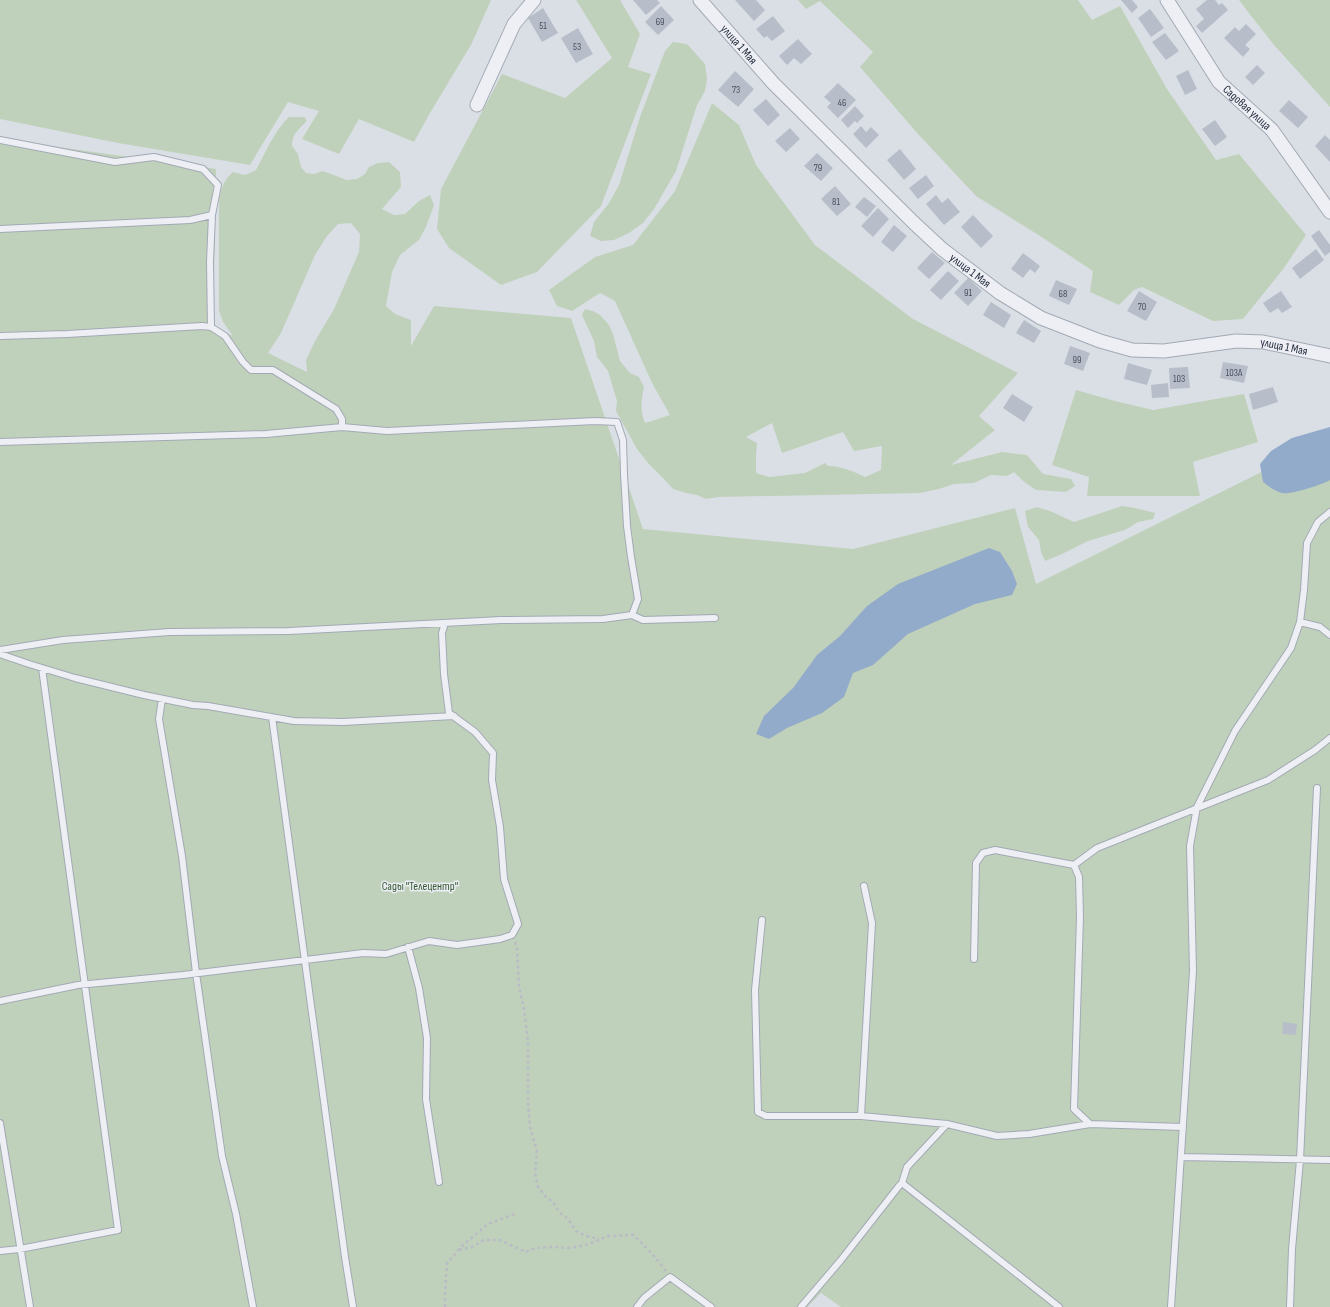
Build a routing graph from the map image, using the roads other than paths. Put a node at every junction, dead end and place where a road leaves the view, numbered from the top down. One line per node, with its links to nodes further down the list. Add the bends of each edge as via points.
1 (534, 0): 4 (street, via 514,24)
2 (700, 0): 11 (street, улица 1 Мая, via 773,83 914,223 942,249 1000,294 1041,318 1100,342 1132,350 1164,351 1236,341 1263,342)
3 (1167, 0): 6 (street, Садовая улица, via 1219,82 1272,130)
4 (477, 105)
5 (0, 140): 7 (lane, via 115,162 154,157 203,169 218,185)
6 (1330, 212)
7 (212, 215): 8 (lane, via 190,220); 9 (lane)
8 (0, 229)
9 (211, 327): 10 (lane); 12 (lane, via 225,336 251,370 273,370 336,408 342,419)
10 (0, 336)
11 (1330, 356)
12 (342, 427): 13 (lane, via 266,434); 15 (lane, via 387,431 617,422 623,440 627,526 638,599)
13 (0, 442)
14 (1330, 512): 18 (lane, via 1318,522 1307,543)
15 (632, 615): 16 (lane, via 643,620); 17 (lane, via 603,619)
16 (715, 618)
17 (445, 622): 20 (lane, via 288,631 169,632 63,640); 24 (lane, via 442,632 444,674 449,713)
18 (1300, 622): 19 (lane, via 1320,627); 28 (lane, via 1291,648 1235,731)
19 (1330, 635)
20 (0, 650)
21 (0, 654): 22 (lane)
22 (42, 668): 23 (lane); 36 (lane)
23 (162, 699): 25 (lane); 35 (lane, via 160,719 182,856)
24 (454, 716): 25 (lane, via 343,722 294,721); 32 (lane, via 475,732 493,753 492,780 500,827 504,879 518,924 512,936 500,939 457,945 430,941)
25 (272, 717): 34 (lane)
26 (1330, 738): 28 (lane, via 1268,780)
27 (1317, 788): 44 (lane)
28 (1197, 807): 29 (lane, via 1097,848); 42 (lane, via 1190,846 1193,971)
29 (1074, 865): 33 (lane, via 995,850 983,853 976,863); 41 (lane, via 1079,877 1080,917 1074,1109)
30 (864, 886): 38 (lane, via 872,923)
31 (762, 920): 38 (lane, via 755,990 758,1112 766,1116)
32 (408, 948): 34 (lane, via 386,954 363,953); 46 (lane, via 419,988 427,1038 426,1099)
33 (974, 959)
34 (306, 960): 35 (lane); 52 (lane)
35 (196, 973): 36 (lane); 51 (lane, via 222,1156 236,1214)
36 (86, 984): 37 (lane); 48 (lane, via 118,1230)
37 (0, 1001)
38 (861, 1116): 40 (lane)
39 (0, 1123): 48 (lane)
40 (947, 1124): 41 (lane, via 997,1136 1029,1134); 47 (lane, via 907,1168)
41 (1090, 1124): 42 (lane)
42 (1183, 1127): 43 (lane)
43 (1181, 1157): 44 (lane); 57 (lane)
44 (1300, 1160): 45 (lane); 58 (lane)
45 (1330, 1160)
46 (439, 1182)
47 (902, 1183): 55 (lane); 56 (lane)
48 (20, 1249): 49 (lane); 50 (lane)
49 (0, 1251)
50 (30, 1307)
51 (253, 1307)
52 (353, 1307)
53 (637, 1307): 54 (lane, via 670,1276)
54 (711, 1307)
55 (801, 1307)
56 (1059, 1307)
57 (1171, 1307)
58 (1290, 1307)

